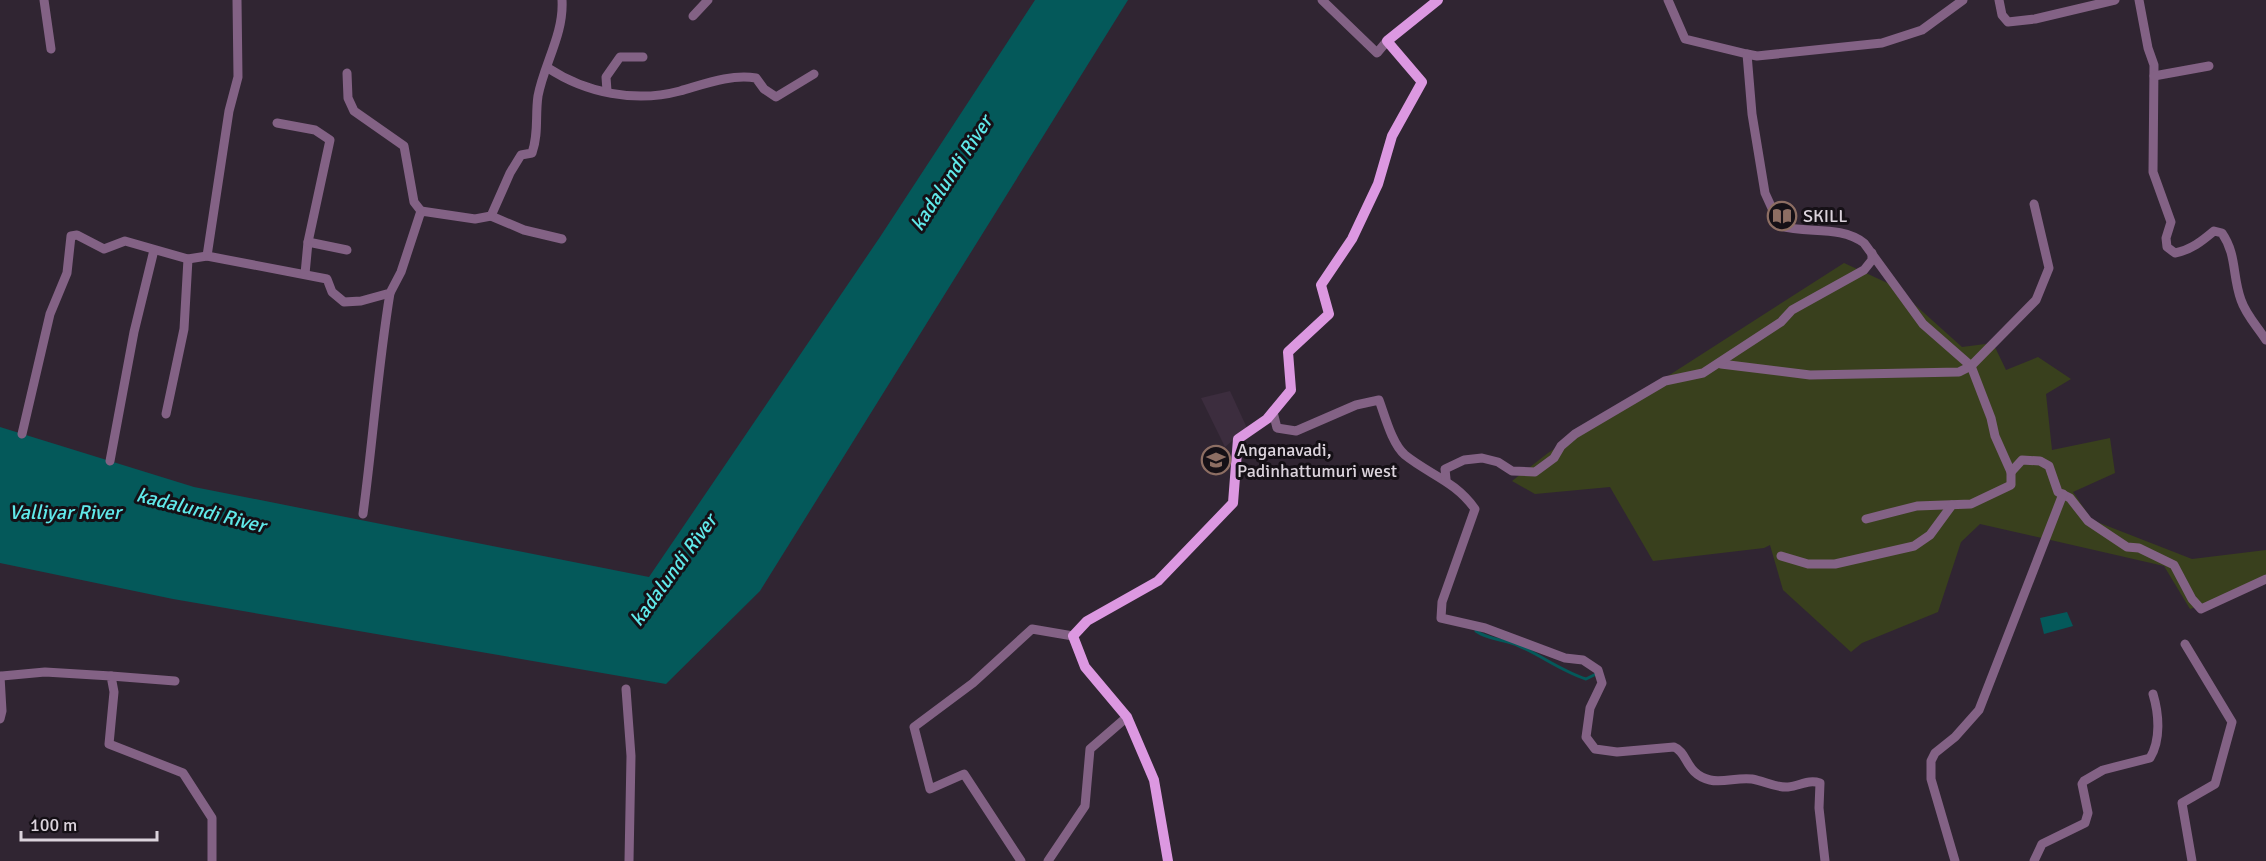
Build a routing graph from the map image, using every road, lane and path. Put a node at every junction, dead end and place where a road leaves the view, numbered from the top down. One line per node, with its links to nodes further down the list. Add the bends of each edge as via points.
1 (44, 0): 14 (street)
2 (237, 0): 32 (street, via 238,77 229,111)
3 (562, 0): 18 (street)
4 (708, 0): 12 (street)
5 (1322, 0): 13 (street, via 1377,53)
6 (1438, 0): 13 (main road)
7 (1668, 0): 15 (street, via 1685,39)
8 (1963, 0): 15 (street, via 1922,30 1882,43)
9 (1999, 0): 10 (street, via 2008,22)
10 (2115, 0)
11 (2139, 0): 21 (street)
12 (693, 16)
13 (1387, 41): 39 (main road, via 1422,82 1392,136 1378,184 1352,239 1321,285 1329,314 1288,352 1291,390)
14 (51, 49)
15 (1747, 54): 31 (street, via 1765,193 1780,226 1851,233)
16 (644, 57): 22 (street, via 620,57 606,77)
17 (2209, 66): 21 (street)
18 (548, 68): 22 (street, via 570,83); 26 (street, via 538,97 539,124 532,153 521,155)
19 (347, 73): 25 (street, via 348,98 354,111 404,146 414,202)
20 (814, 74): 22 (street, via 776,97 756,78 742,76 657,95 630,97)
21 (2154, 76): 36 (street, via 2153,172 2171,222 2167,247 2175,253 2214,231 2222,233 2232,247 2233,273 2242,303)
22 (608, 92)
23 (277, 123): 28 (street, via 315,129 330,140)
24 (2034, 204): 38 (street, via 2049,268 2036,300)
25 (421, 211): 26 (street, via 475,219); 35 (street)
26 (490, 216): 27 (street)
27 (562, 239)
28 (308, 242): 30 (street); 34 (street)
29 (154, 250): 33 (street); 41 (street, via 125,241 104,249 71,236 67,273 50,314); 42 (street)
30 (347, 250)
31 (1872, 253): 37 (street, via 1864,270 1792,310); 38 (street, via 1923,324)
32 (207, 256): 33 (street); 34 (street)
33 (188, 259): 40 (street, via 184,329)
34 (306, 274): 35 (street, via 327,279 332,292 344,302)
35 (390, 292): 47 (street, via 376,379 377,411)
36 (2266, 340)
37 (1723, 362): 38 (street, via 1720,365 1810,375 1959,372); 44 (street, via 1703,374 1665,381 1644,392 1575,434 1535,472 1512,471 1482,458 1464,460 1445,470)
38 (1971, 366): 43 (street)
39 (1272, 412): 44 (street, via 1277,428 1296,431 1356,405 1379,400 1403,454); 51 (main road, via 1238,439 1233,503 1158,581 1087,621)
40 (166, 414)
41 (21, 434)
42 (110, 461)
43 (2011, 472): 45 (street, via 2022,460 2040,461 2049,466 2058,492); 46 (street, via 2011,485 1971,504)
44 (1446, 479): 65 (street, via 1475,509 1442,602 1441,618 1485,628 1565,658 1583,660 1598,670 1602,683 1590,708 1586,737 1595,749 1624,752 1674,747 1680,749 1700,777 1713,781 1753,779 1788,787 1820,783)
45 (2063, 494): 50 (street, via 2088,521 2127,547 2139,548 2174,566 2201,609); 66 (street, via 1979,710 1931,760 1931,779)
46 (1952, 504): 48 (street, via 1917,506); 49 (street, via 1930,535 1914,546 1835,564 1808,564)
47 (363, 514)
48 (1866, 519)
49 (1781, 556)
50 (2266, 579)
51 (1073, 636): 58 (main road, via 1085,667); 62 (street, via 1032,629 973,683 914,727 930,789 964,774)
52 (2185, 644): 68 (street, via 2232,722 2215,784 2182,803)
53 (1, 676): 54 (street, via 45,672); 59 (street)
54 (111, 676): 55 (street); 60 (street, via 114,692 109,744 183,773 212,818)
55 (175, 681)
56 (626, 689): 61 (street, via 631,756)
57 (2153, 694): 67 (street, via 2157,734 2150,758 2103,770 2084,781 2088,813 2085,823 2042,844)
58 (1127, 717): 63 (street, via 1090,749 1085,806); 64 (main road, via 1154,780)
59 (0, 720)
60 (212, 861)
61 (629, 861)
62 (1021, 861)
63 (1048, 861)
64 (1168, 861)
65 (1825, 861)
66 (1955, 861)
67 (2034, 861)
68 (2192, 861)

